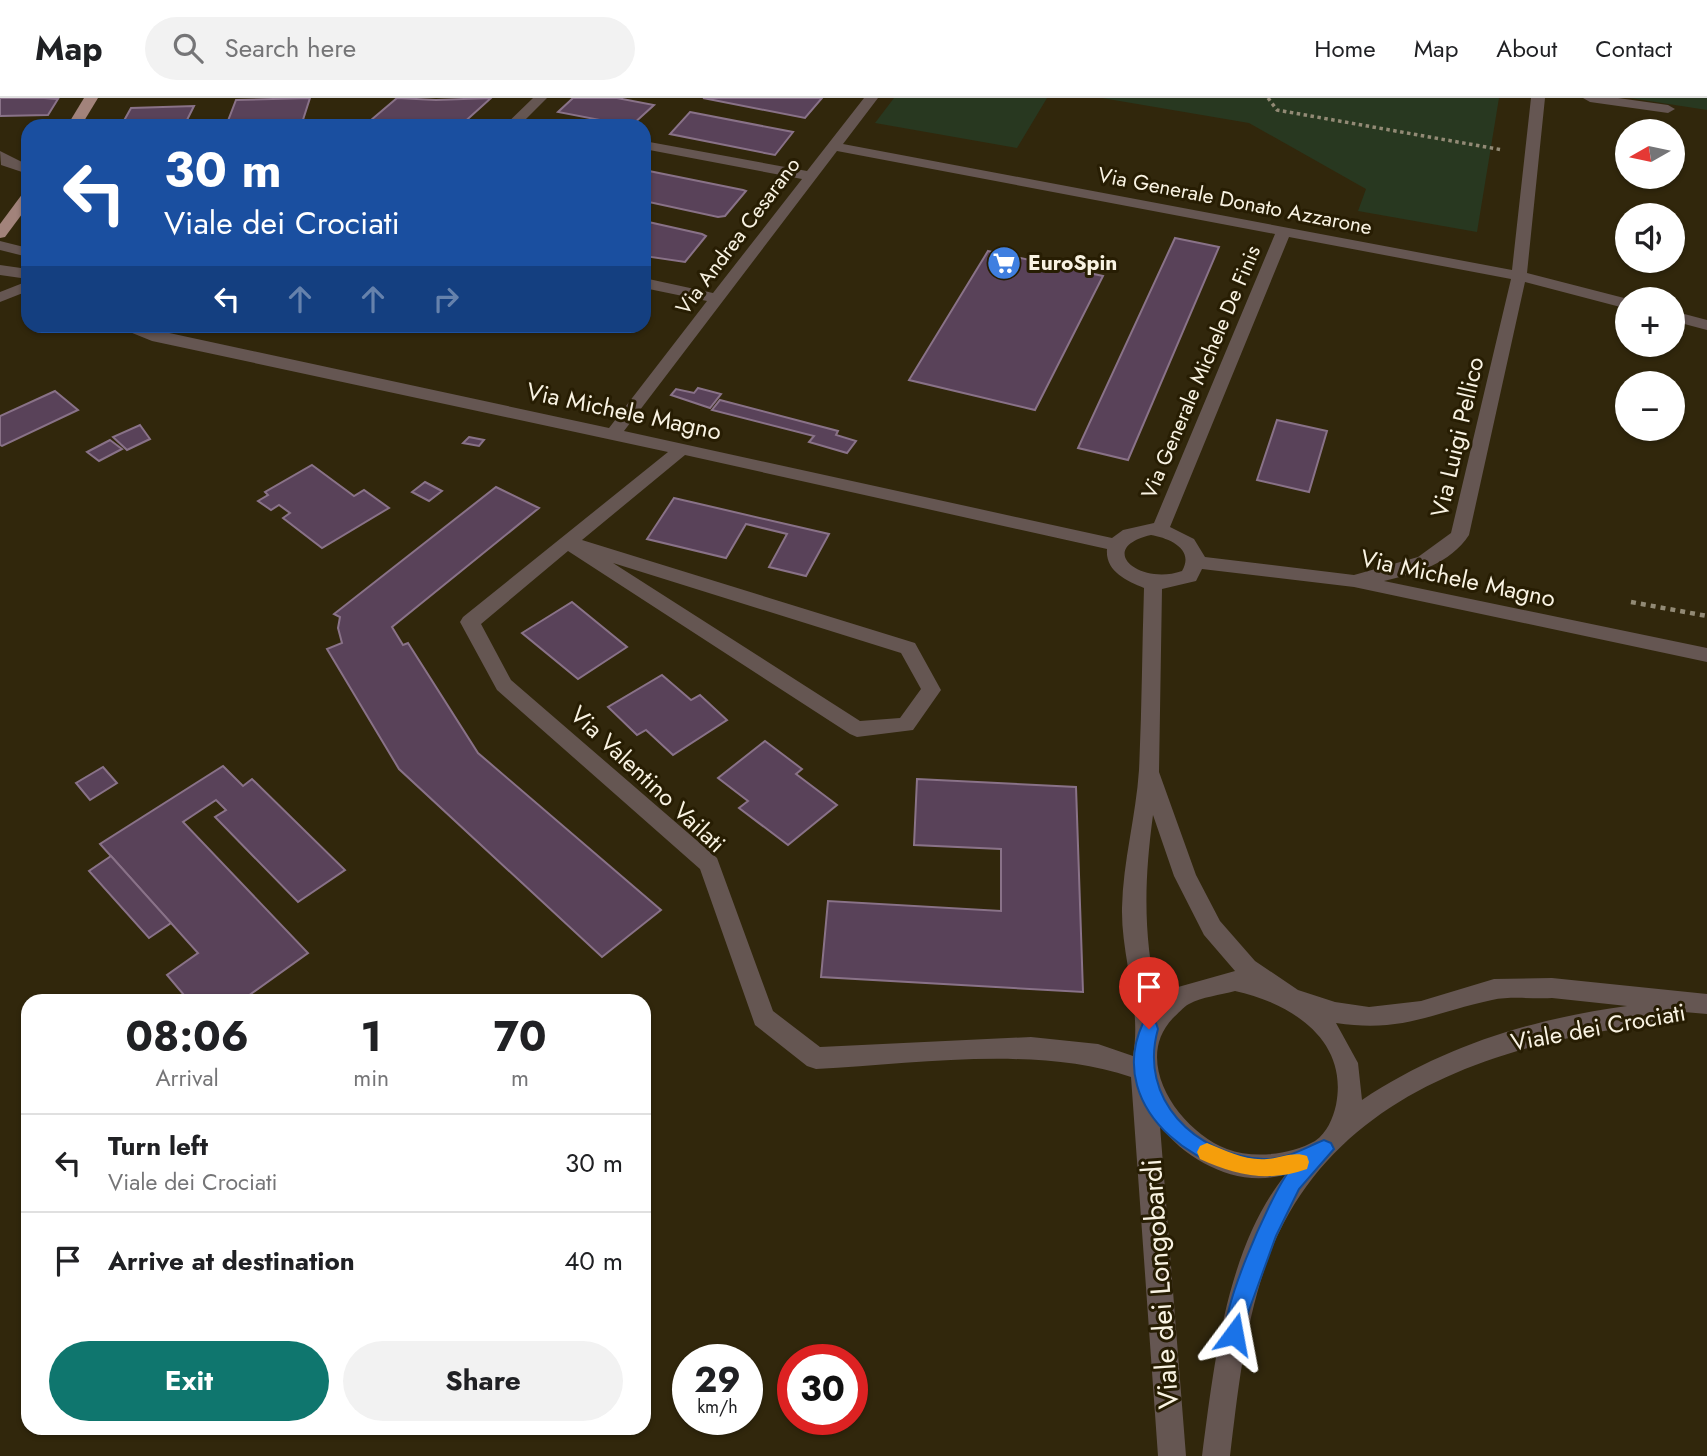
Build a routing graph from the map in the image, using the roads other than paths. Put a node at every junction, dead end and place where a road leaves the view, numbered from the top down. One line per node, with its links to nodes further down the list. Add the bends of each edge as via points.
1 (91, 98): 7 (main road)
2 (541, 98): 8 (street)
3 (871, 98): 10 (street, Via Andrea Cesarano)
4 (1538, 98): 21 (street, Via Luigi Pellico)
5 (1590, 98): 6 (street)
6 (1668, 109)
7 (78, 119)
8 (518, 119)
9 (651, 146): 13 (street)
10 (833, 146): 13 (street, Via Andrea Cesarano); 15 (street, Via Generale Donato Azzarone)
11 (0, 155): 12 (street)
12 (21, 167)
13 (810, 176): 25 (street, Via Andrea Cesarano)
14 (21, 206): 16 (main road)
15 (1284, 231): 21 (street, Via Generale Donato Azzarone); 32 (street, Via Generale Michele De Finis)
16 (0, 234)
17 (0, 245): 18 (street)
18 (21, 251)
19 (0, 270): 20 (street)
20 (21, 273)
21 (1519, 276): 26 (street, Via Generale Donato Azzarone); 36 (street, Via Luigi Pellico, via 1460,535 1423,565)
22 (651, 285): 25 (street)
23 (21, 289): 24 (street)
24 (0, 297)
25 (717, 299): 30 (street, Via Andrea Cesarano)
26 (1615, 301)
27 (1685, 320): 28 (street)
28 (1707, 326)
29 (143, 333): 30 (street, Via Michele Magno)
30 (613, 434): 31 (street, Via Michele Magno)
31 (682, 449): 33 (street, Via Valentino Vailati); 34 (street, Via Michele Magno)
32 (1160, 530): 34 (street, Via Generale Michele De Finis, via 1129,533); 35 (street, Via Generale Michele De Finis, via 1187,542)
33 (567, 542): 33 (street, via 858,729 906,725 931,690 908,648); 43 (street, Via Valentino Vailati, via 470,622 504,685 709,864 763,1018 816,1058 1031,1048 1098,1055)
34 (1115, 545): 37 (street, via 1121,569)
35 (1196, 562): 36 (street, Via Michele Magno); 37 (street, via 1189,576 1179,582)
36 (1354, 581): 38 (street, Via Michele Magno)
37 (1153, 584): 39 (street)
38 (1707, 655)
39 (1149, 772): 40 (street, Viale dei Crociati, via 1185,876 1212,928 1247,968); 42 (street, Viale dei Crociati, via 1135,871 1136,956 1150,1014)
40 (1291, 998): 41 (street, Viale dei Crociati, via 1369,1017 1420,1011 1494,989 1552,989); 42 (street, Viale dei Crociati, via 1264,986 1207,984 1162,1008); 44 (street, Viale dei Crociati, via 1331,1034 1349,1071 1351,1100)
41 (1707, 1006): 44 (street, Viale dei Crociati, via 1557,1029 1479,1051 1381,1100)
42 (1149, 1029): 43 (street, Viale dei Crociati)
43 (1143, 1070): 45 (street, Viale dei Crociati, via 1153,1100 1171,1126 1199,1149 1230,1163 1265,1168 1297,1164); 46 (street, Viale dei Longobardi)
44 (1343, 1127): 45 (street, Viale dei Crociati)
45 (1324, 1149): 47 (street, Viale dei Longobardi, via 1292,1183 1267,1232 1237,1313)
46 (1172, 1456)
47 (1216, 1456)

